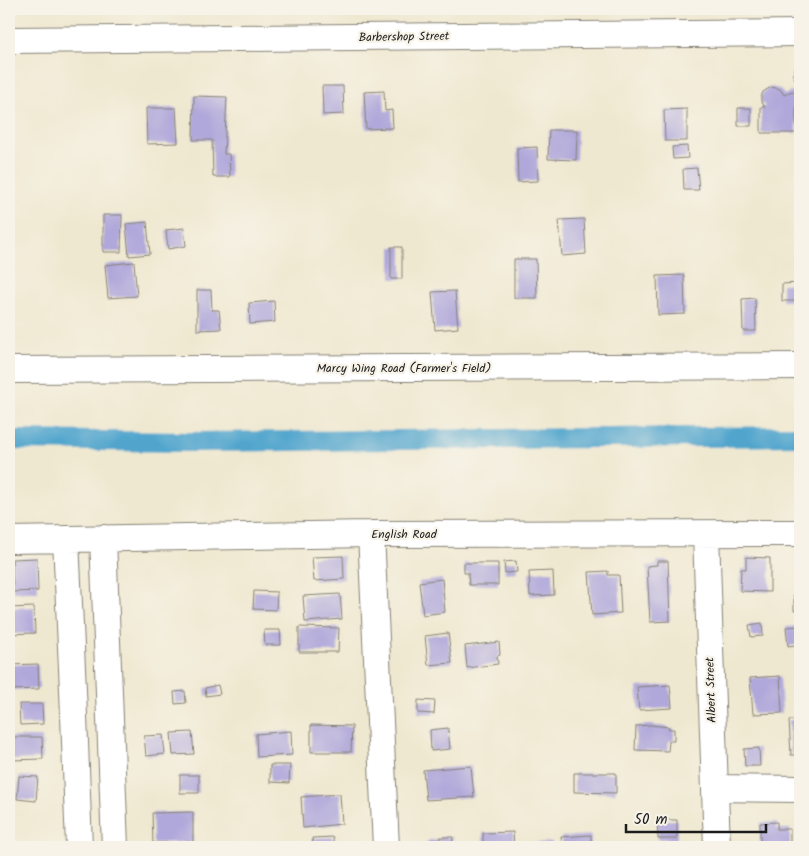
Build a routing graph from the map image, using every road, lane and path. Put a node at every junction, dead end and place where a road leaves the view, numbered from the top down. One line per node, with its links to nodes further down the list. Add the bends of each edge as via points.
1 (800, 34): 2 (street, Barbershop Street)
2 (9, 40)
3 (800, 366): 4 (street, Marcy Wing Road (Farmer's Field))
4 (9, 370)
5 (800, 533): 7 (street, English Road)
6 (372, 534): 7 (street, English Road); 8 (street, English Road); 15 (street)
7 (706, 534): 11 (street, Albert Street)
8 (103, 538): 10 (street, English Road); 14 (street)
9 (9, 540): 10 (street, English Road)
10 (66, 540): 13 (street)
11 (715, 788): 12 (street); 16 (street, Albert Street)
12 (800, 789)
13 (79, 847)
14 (115, 847)
15 (386, 847)
16 (717, 847)

